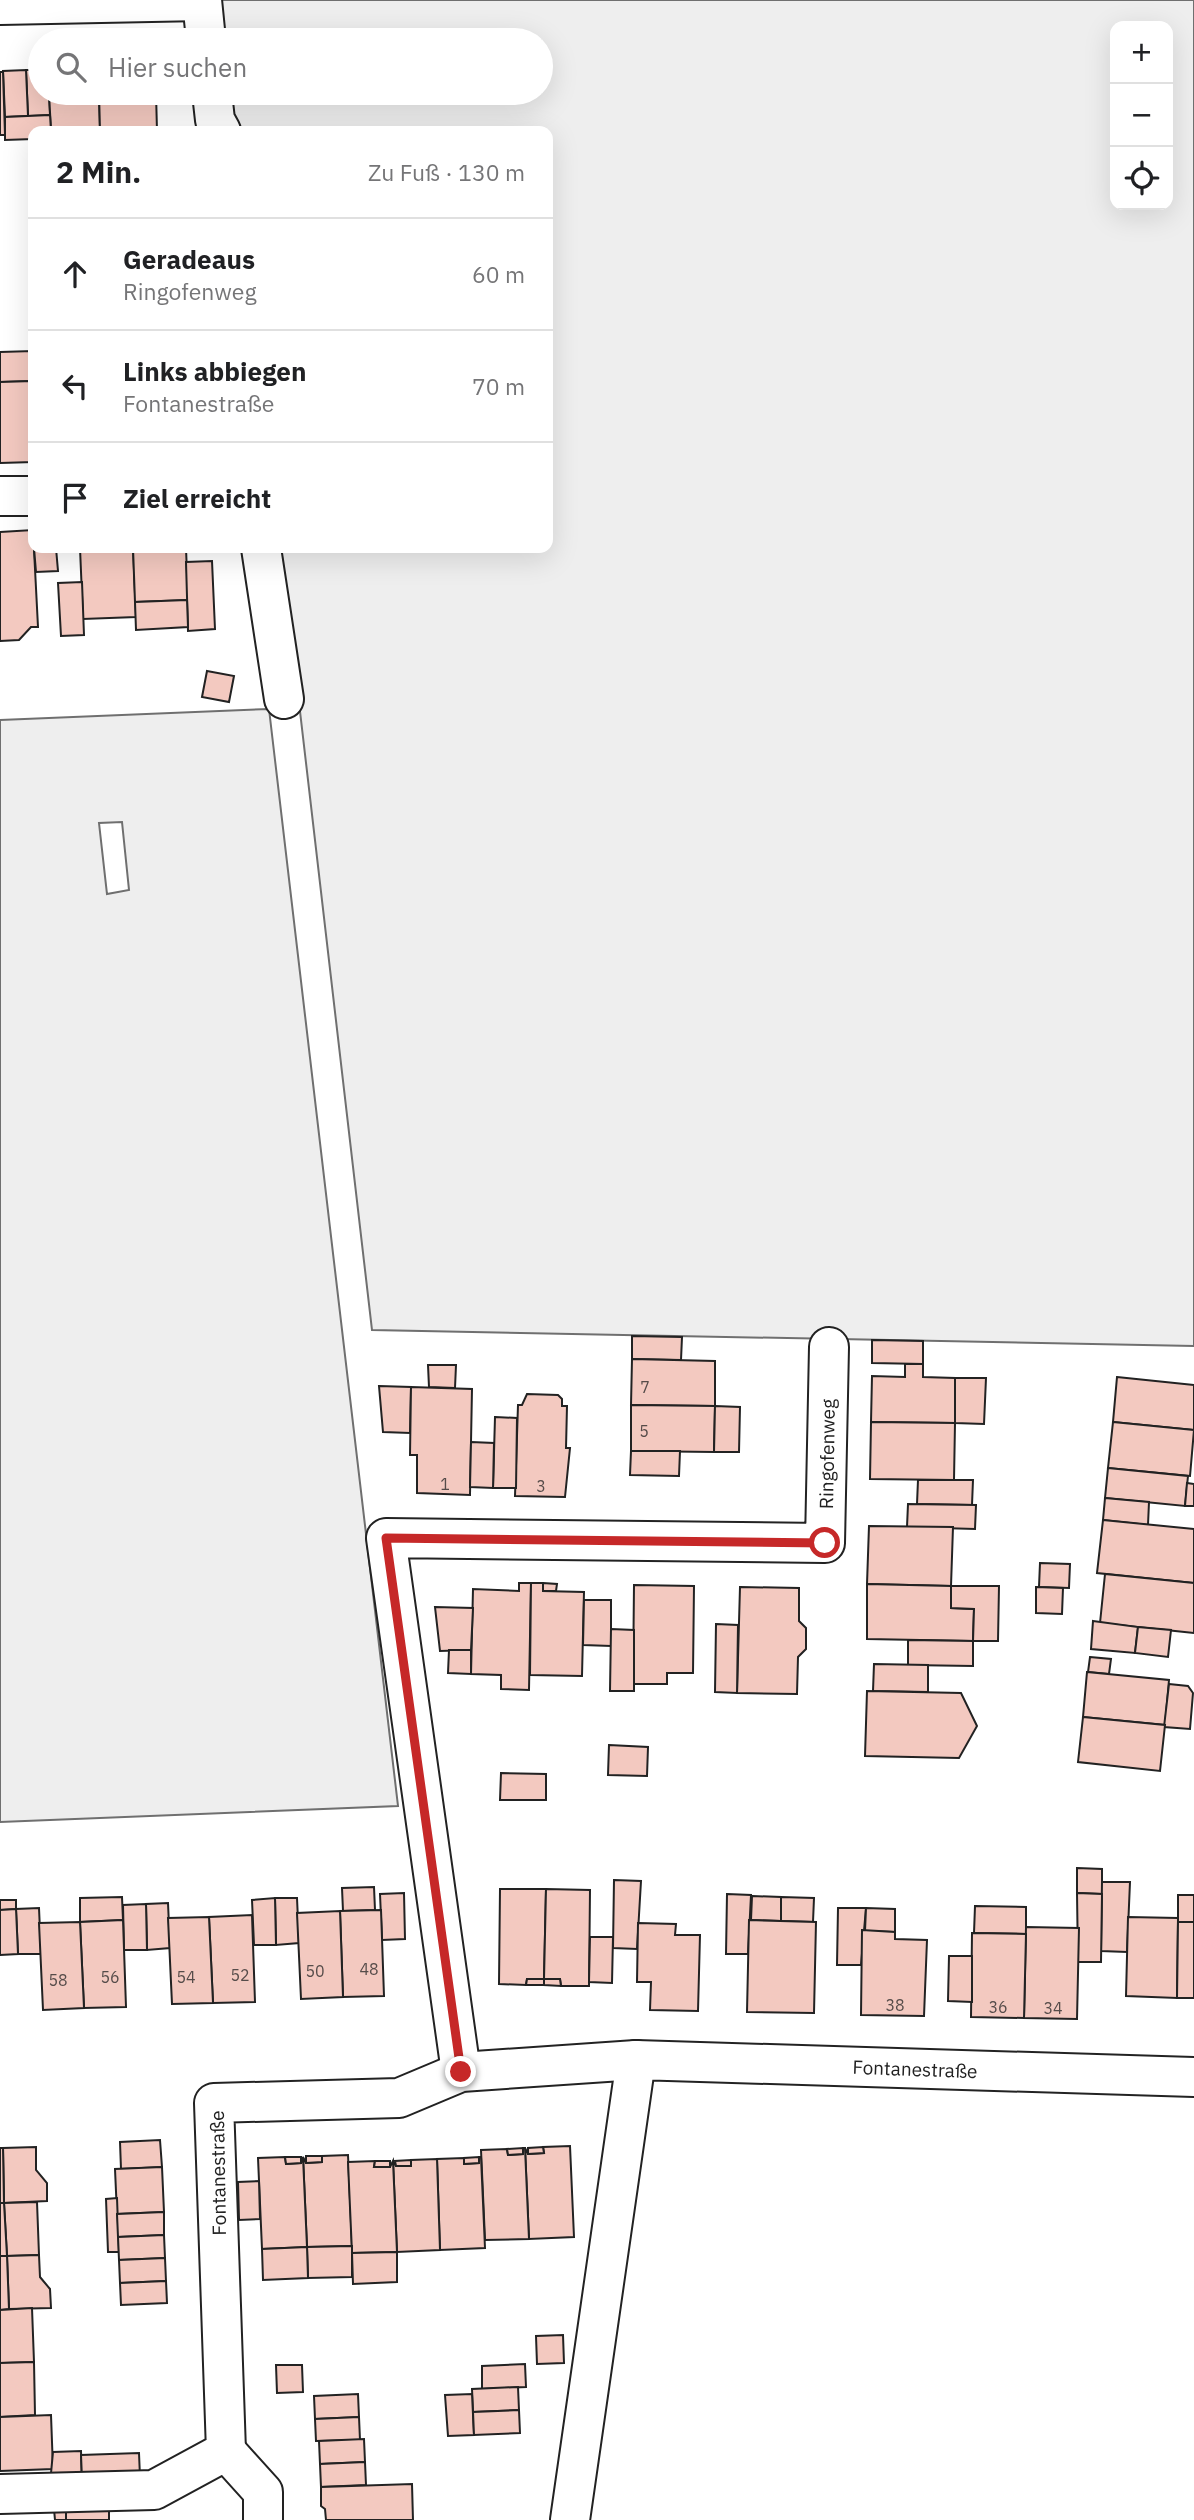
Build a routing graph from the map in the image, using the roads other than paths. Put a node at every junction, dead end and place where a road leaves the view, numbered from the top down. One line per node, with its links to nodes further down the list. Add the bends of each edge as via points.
1 (202, 0): 2 (street); 3 (street)
2 (0, 5)
3 (205, 28)
4 (213, 105): 5 (street)
5 (218, 126)
6 (0, 496): 7 (street)
7 (28, 496)
8 (262, 553): 9 (street)
9 (284, 699)
10 (829, 1347): 12 (street, Ringofenweg, via 825,1543 386,1538)
11 (636, 2060): 12 (street, Fontanestraße); 13 (street, Fontanestraße); 17 (street)
12 (461, 2072): 14 (street, Fontanestraße, via 399,2098 214,2103)
13 (1194, 2077)
14 (226, 2451): 15 (street, via 154,2490); 16 (street, via 263,2492)
15 (0, 2494)
16 (263, 2520)
17 (570, 2520)

